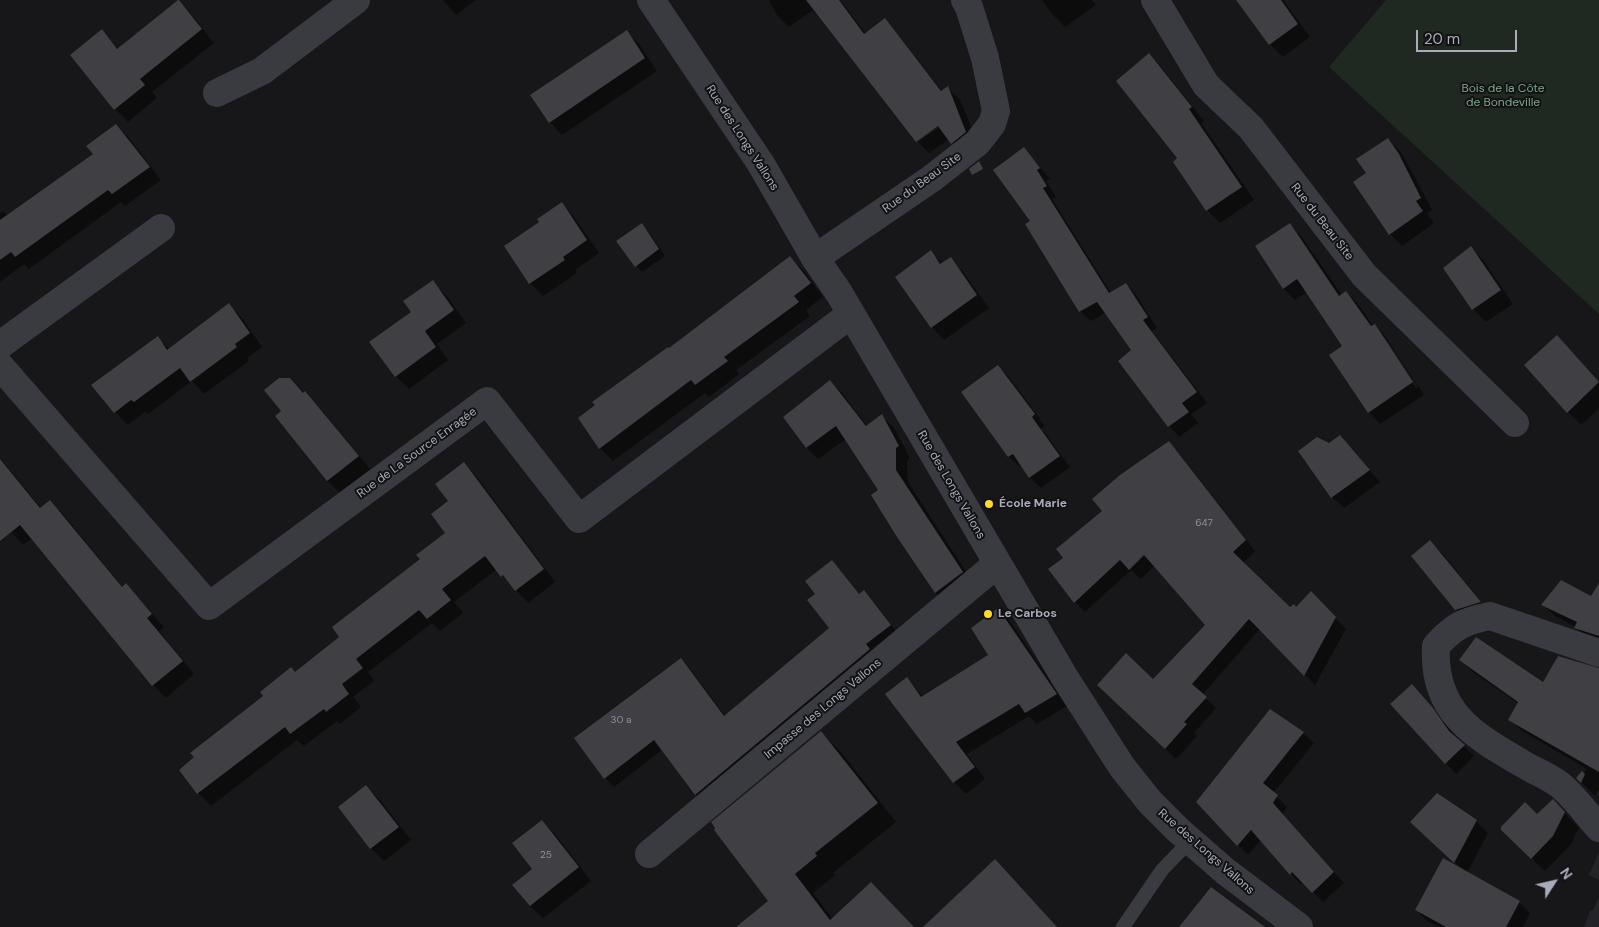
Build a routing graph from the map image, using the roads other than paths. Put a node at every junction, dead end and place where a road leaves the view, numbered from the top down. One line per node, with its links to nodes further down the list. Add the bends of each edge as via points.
1 (356, 0): 5 (street, via 262,71)
2 (651, 0): 7 (street, Rue des Longs Vallons, via 760,164)
3 (965, 0): 7 (street, Rue du Beau Site, via 985,58 996,111 992,124 977,143 930,179)
4 (1155, 0): 11 (street, Rue du Beau Site, via 1206,85 1252,128 1364,275)
5 (217, 93)
6 (161, 228): 9 (street)
7 (815, 258): 8 (street, Rue des Longs Vallons)
8 (851, 314): 10 (street, Rue de La Source Enragée, via 579,518 487,401 209,606); 12 (street, Rue des Longs Vallons)
9 (0, 345)
10 (0, 366)
11 (1515, 423)
12 (997, 564): 15 (street, Rue des Longs Vallons, via 1122,767 1150,802); 16 (street, Impasse des Longs Vallons)
13 (1599, 653): 14 (street, via 1490,616 1452,628 1436,646 1435,664 1445,700 1472,732 1560,785)
14 (1599, 828)
15 (1190, 841): 17 (lane, via 1162,870); 18 (street, Rue des Longs Vallons, via 1225,872)
16 (649, 854)
17 (1123, 927)
18 (1299, 927)

